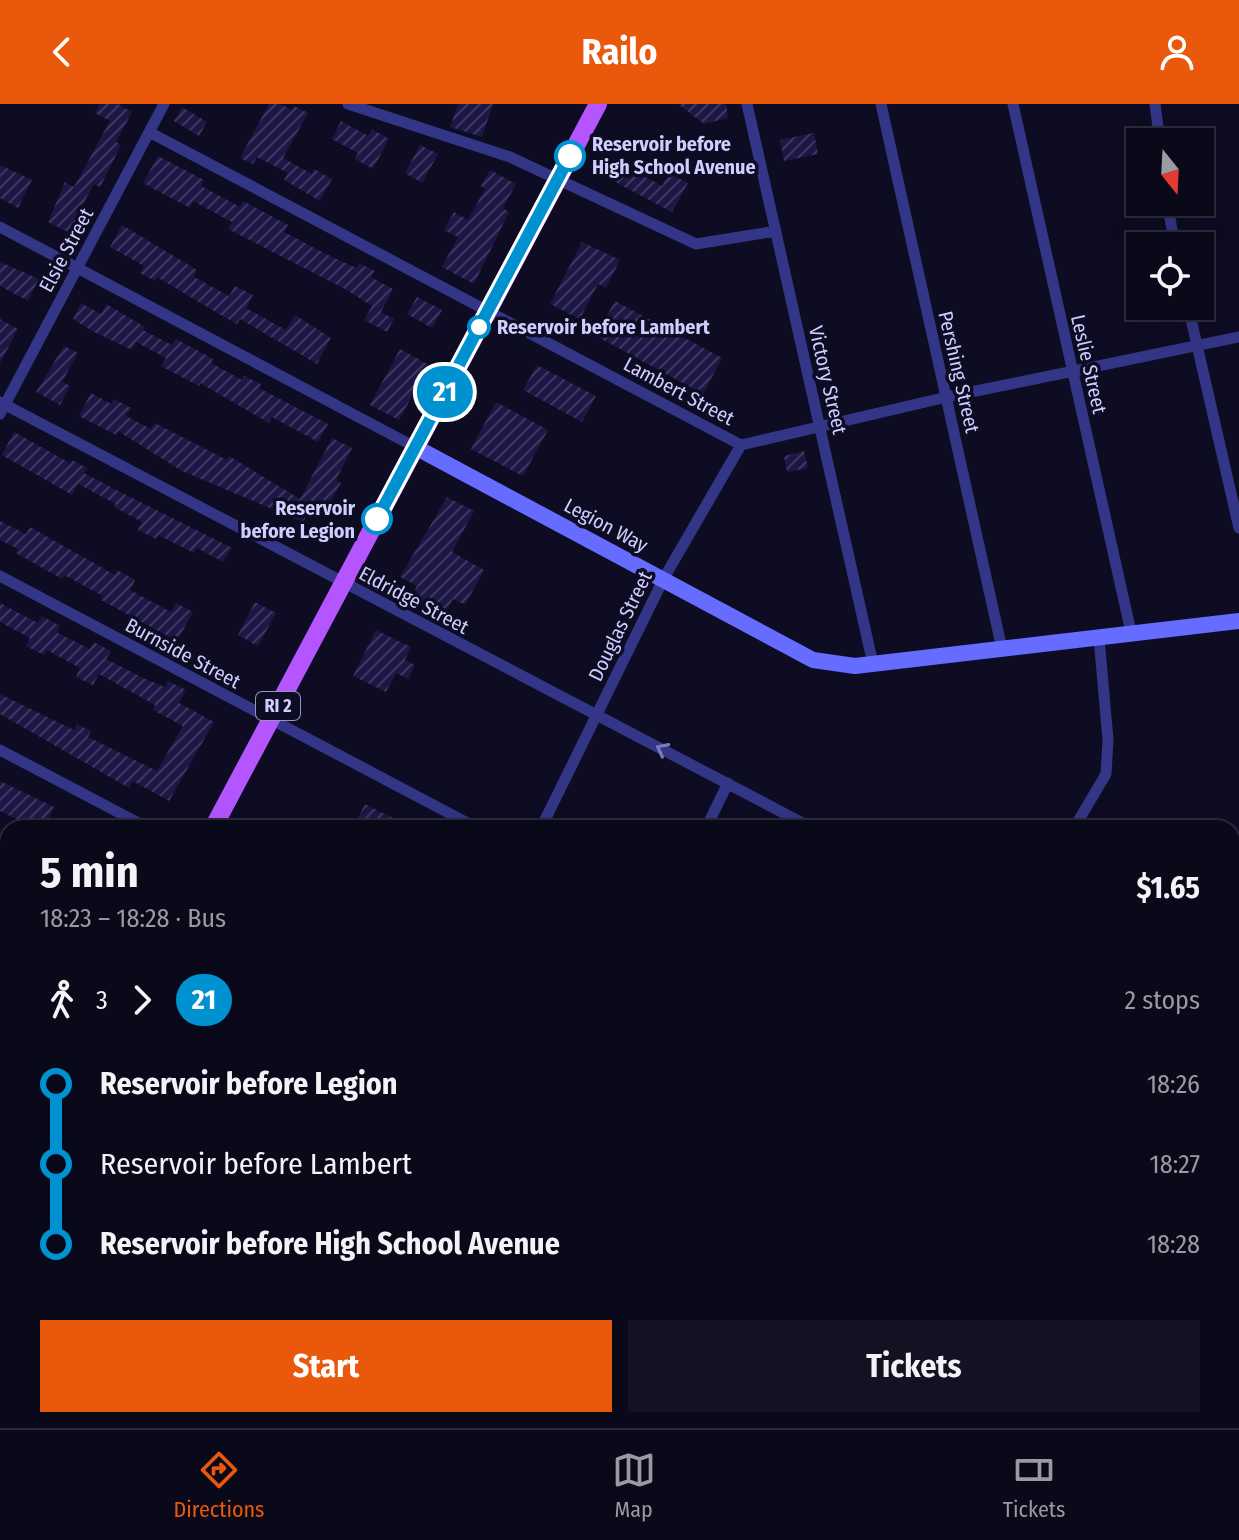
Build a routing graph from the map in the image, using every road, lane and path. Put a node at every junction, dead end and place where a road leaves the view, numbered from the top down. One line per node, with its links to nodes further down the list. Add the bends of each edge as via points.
1 (164, 104): 9 (street, Elsie Street)
2 (348, 104): 10 (street)
3 (598, 104): 10 (main road, RI 2)
4 (747, 104): 12 (street, Victory Street)
5 (881, 104): 19 (street, Pershing Street)
6 (1013, 104): 18 (street, Leslie Street)
7 (1155, 104): 8 (street)
8 (1158, 128)
9 (149, 132): 13 (street, Elsie Street); 14 (street, Lambert Street)
10 (559, 177): 12 (street, via 696,244); 14 (main road, RI 2)
11 (0, 227): 13 (street, Legion Way)
12 (776, 231): 21 (street, Victory Street)
13 (77, 268): 20 (street, Elsie Street); 23 (street, Legion Way)
14 (488, 310): 22 (street, Lambert Street); 23 (main road, RI 2)
15 (1191, 320): 17 (street)
16 (1239, 337): 17 (street, Lambert Street)
17 (1196, 345): 18 (street, Lambert Street); 24 (street)
18 (1071, 371): 19 (street, Lambert Street); 29 (street, Leslie Street)
19 (947, 397): 21 (street, Lambert Street); 31 (street, Pershing Street)
20 (2, 406): 27 (street, Eldridge Street)
21 (820, 425): 22 (street, Lambert Street); 32 (street, Victory Street)
22 (741, 445): 26 (street, Douglas Street)
23 (415, 447): 26 (street, Legion Way); 27 (main road, RI 2)
24 (1239, 528)
25 (0, 576): 34 (street, Burnside Street)
26 (664, 578): 32 (street, Legion Way, via 813,660); 33 (street, Douglas Street)
27 (343, 583): 33 (street, Eldridge Street); 34 (main road, RI 2)
28 (1239, 621): 29 (street, Legion Way)
29 (1131, 632): 30 (street, Legion Way)
30 (1099, 638): 31 (street, Legion Way); 43 (street, via 1106,774)
31 (1002, 649): 32 (street, Legion Way)
32 (873, 664)
33 (596, 716): 36 (street, Eldridge Street, one-way to 33); 40 (street, Douglas Street)
34 (271, 719): 38 (main road, RI 2); 39 (street, Burnside Street)
35 (0, 750): 37 (street)
36 (728, 783): 41 (street); 42 (street, Eldridge Street)
37 (133, 820)
38 (217, 820)
39 (462, 820)
40 (545, 820)
41 (710, 820)
42 (797, 820)
43 (1079, 820)

